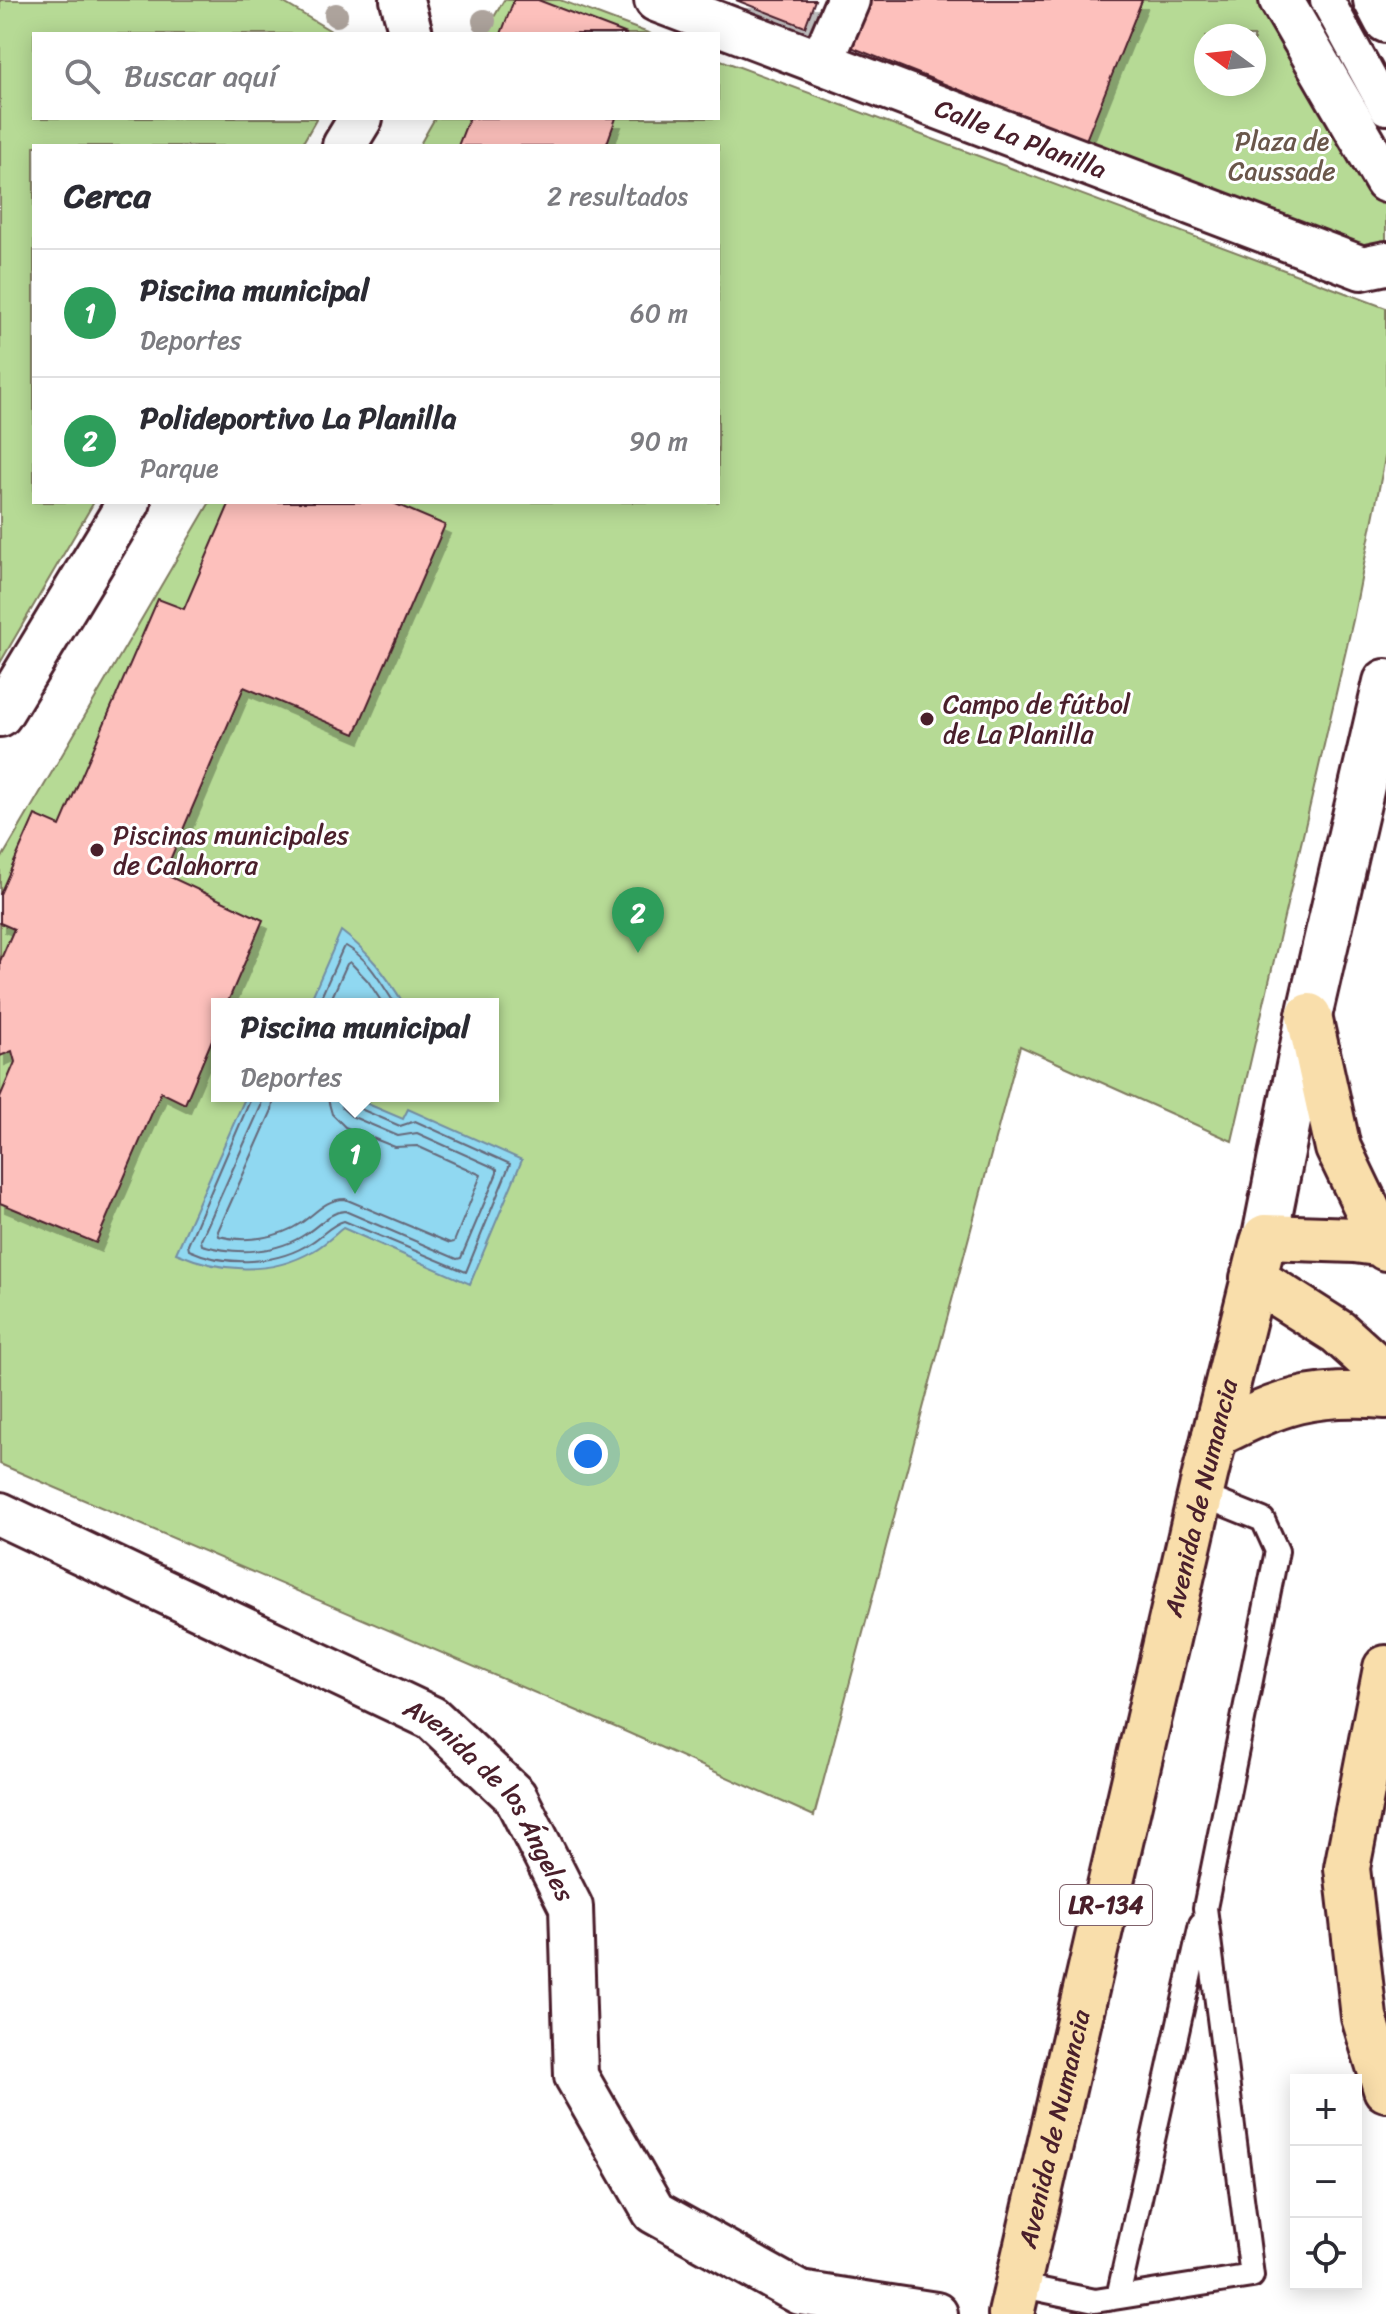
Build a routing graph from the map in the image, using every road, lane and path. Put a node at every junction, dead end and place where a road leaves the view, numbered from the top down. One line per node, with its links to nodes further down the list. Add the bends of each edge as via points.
1 (402, 0): 8 (street)
2 (656, 0): 9 (street, Calle La Planilla)
3 (848, 0): 9 (street)
4 (1281, 0): 13 (street)
5 (1327, 0): 10 (street)
6 (1375, 0): 7 (street)
7 (1386, 21)
8 (410, 32)
9 (822, 61): 14 (street, Calle La Planilla, via 1362,268)
10 (1386, 108)
11 (360, 120): 12 (street)
12 (345, 144)
13 (1386, 181)
14 (1386, 263)
15 (128, 504): 17 (street)
16 (1386, 682): 18 (street, Avenida de Numancia)
17 (0, 715)
18 (1309, 1016): 19 (street, Avenida de Numancia); 20 (main road, via 1338,1148)
19 (1265, 1237): 20 (main road); 21 (main road, Avenida de Numancia / LR-134)
20 (1385, 1246)
21 (1253, 1278): 22 (main road, via 1338,1332 1370,1361); 23 (main road, Avenida de Numancia / LR-134)
22 (1386, 1396): 23 (main road, via 1342,1393 1299,1399 1265,1409)
23 (1215, 1435): 24 (main road, Avenida de Numancia / LR-134)
24 (1201, 1495): 27 (lane, via 1263,1520 1277,1551); 30 (main road, Avenida de Numancia / LR-134)
25 (0, 1514): 31 (street, Avenida de los Ángeles, via 432,1718 515,1796 571,1907 576,2076 654,2212 800,2293)
26 (1386, 1668): 28 (main road, via 1347,1868 1364,2017)
27 (1205, 1908): 29 (lane); 29 (lane, via 1252,2276)
28 (1386, 2089)
29 (1118, 2297): 30 (lane)
30 (1015, 2300)
31 (936, 2314)

